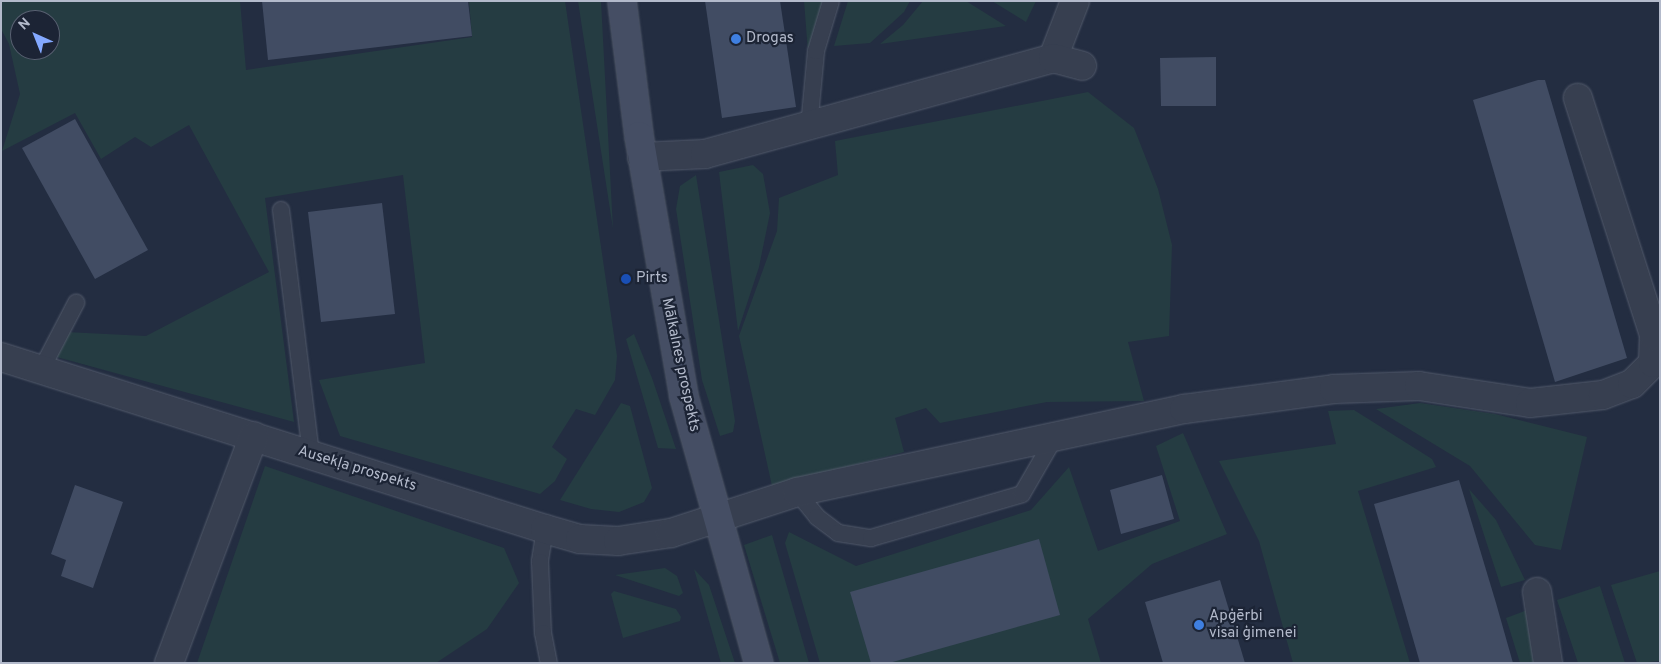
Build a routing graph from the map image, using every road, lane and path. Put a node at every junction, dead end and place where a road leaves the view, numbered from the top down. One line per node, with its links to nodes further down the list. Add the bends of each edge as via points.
1 (622, 1): 8 (main road, Mālkalnes prospekts)
2 (831, 1): 7 (lane, via 816,51)
3 (1075, 1): 4 (street)
4 (1053, 58): 5 (street); 7 (street)
5 (1082, 66)
6 (1578, 98): 11 (street, Ausekļa prospekts)
7 (809, 127): 8 (street, via 705,154)
8 (642, 157): 18 (main road, Mālkalnes prospekts, via 684,397)
9 (281, 210): 16 (lane)
10 (76, 303): 13 (lane)
11 (1657, 334): 14 (street, Ausekļa prospekts, via 1653,362 1632,384 1603,395 1530,403 1419,386 1334,389 1184,409)
12 (1, 357): 13 (street, Ausekļa prospekts)
13 (41, 370): 15 (street, Ausekļa prospekts)
14 (1056, 435): 17 (street, Ausekļa prospekts); 17 (lane, via 1022,494 871,538 838,533 817,517)
15 (254, 436): 16 (street, Ausekļa prospekts); 21 (street)
16 (312, 456): 19 (street, Ausekļa prospekts)
17 (797, 492): 18 (street, Ausekļa prospekts)
18 (717, 519): 19 (street, Ausekļa prospekts, via 671,533 618,541 580,540); 23 (main road, Mālkalnes prospekts)
19 (545, 529): 22 (lane, via 540,562)
20 (1536, 592): 24 (street)
21 (168, 663)
22 (549, 663)
23 (759, 663)
24 (1548, 663)

